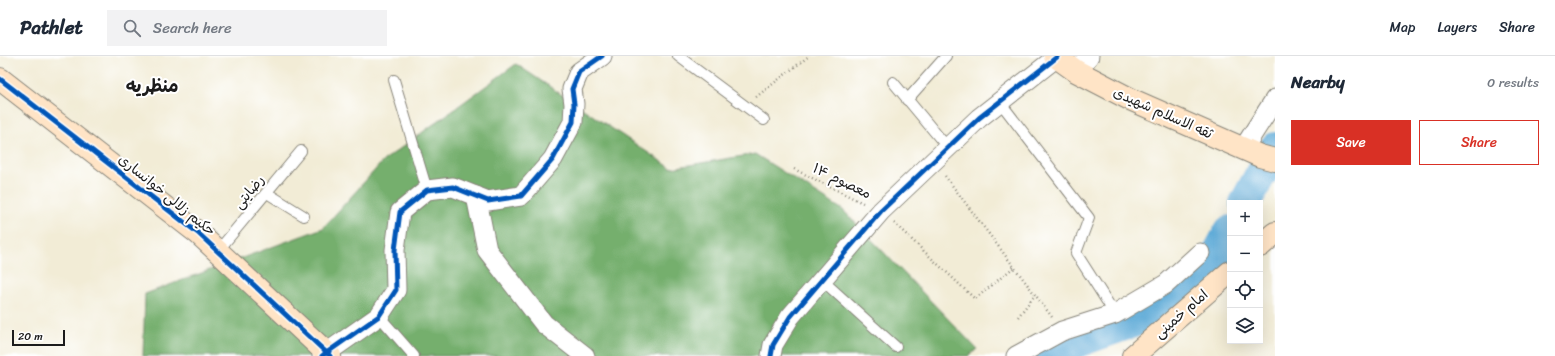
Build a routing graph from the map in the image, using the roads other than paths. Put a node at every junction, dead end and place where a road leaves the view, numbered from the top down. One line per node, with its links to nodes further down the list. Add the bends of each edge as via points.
1 (602, 56): 18 (street, via 579,72 572,89 573,122 553,159 520,196 488,201)
2 (678, 56): 12 (lane)
3 (946, 56): 10 (lane)
4 (1056, 57): 5 (street, ثقه الاسلام شهیدی); 11 (street)
5 (1082, 64): 15 (street, ثقه الاسلام شهیدی, via 1130,99)
6 (0, 79): 22 (street, حکیم زلالی خوانساری, via 198,233)
7 (394, 80): 16 (lane)
8 (892, 82): 10 (lane)
9 (1275, 99): 15 (street)
10 (908, 100): 13 (lane)
11 (1000, 102): 13 (street); 26 (lane, via 1089,218 1076,253)
12 (764, 120)
13 (948, 148): 25 (street, via 881,211)
14 (301, 151): 17 (lane, رضایتی)
15 (1260, 155)
16 (427, 190): 18 (street, via 453,186); 27 (street, via 400,212 395,250 396,290)
17 (267, 193): 19 (lane); 22 (lane, رضایتی)
18 (476, 196): 31 (street, via 487,250 544,324)
19 (304, 216)
20 (1275, 233): 21 (street)
21 (1263, 243)
22 (217, 252): 29 (street, حکیم زلالی خوانساری)
23 (1200, 253): 26 (street, via 1166,284)
24 (1227, 275): 34 (street, امام خمینی)
25 (822, 280): 28 (lane); 32 (street, via 790,317 772,345)
26 (1115, 314): 33 (street, via 1062,331)
27 (379, 316): 29 (street); 30 (lane)
28 (896, 347)
29 (326, 355)
30 (414, 356)
31 (585, 356)
32 (771, 356)
33 (1016, 356)
34 (1133, 356)

